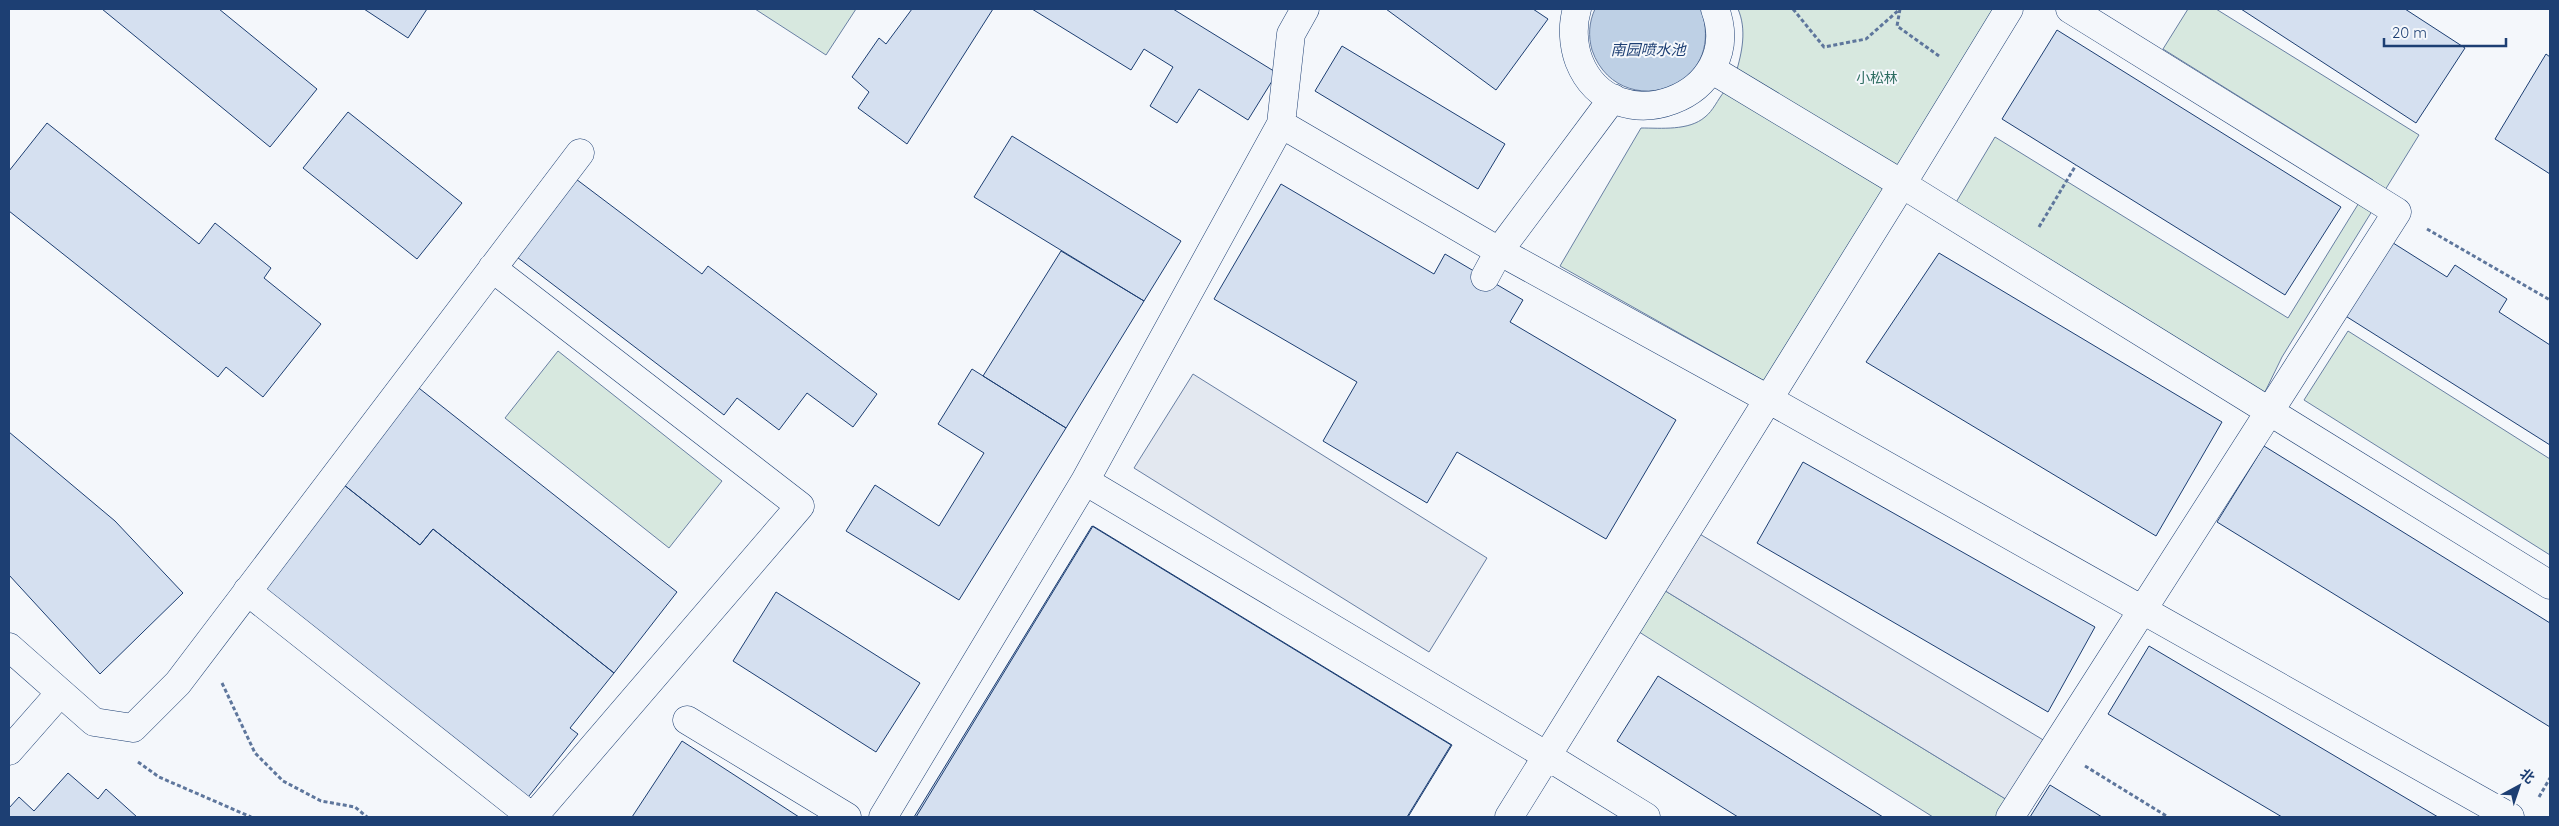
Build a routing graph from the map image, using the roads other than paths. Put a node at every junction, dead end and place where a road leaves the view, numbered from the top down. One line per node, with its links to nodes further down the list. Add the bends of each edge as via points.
1 (1305, 9): 8 (lane, via 1291,34)
2 (1577, 9): 7 (lane, via 1573,28 1575,51 1582,67 1598,88)
3 (1715, 9): 6 (lane, via 1720,29)
4 (2009, 9): 10 (lane)
5 (2070, 9): 15 (lane, via 2397,212)
6 (1711, 69): 7 (lane, via 1697,87 1666,104 1632,105); 10 (lane)
7 (1613, 98): 11 (lane)
8 (1281, 124): 11 (lane); 16 (lane)
9 (580, 153): 12 (lane)
10 (1902, 184): 14 (lane); 15 (lane)
11 (1499, 251): 13 (lane); 14 (lane)
12 (492, 268): 18 (lane); 25 (lane, via 800,506)
13 (1484, 277)
14 (1768, 399): 19 (lane); 24 (lane)
15 (2269, 412): 17 (lane); 19 (lane)
16 (1085, 482): 24 (lane); 27 (lane)
17 (2550, 585)
18 (247, 591): 21 (lane, via 178,683 133,728 94,722); 25 (lane)
19 (2142, 611): 30 (lane); 31 (lane)
20 (9, 648): 21 (lane)
21 (60, 693): 23 (lane)
22 (687, 720): 26 (lane)
23 (9, 750)
24 (1547, 756): 28 (lane); 29 (lane)
25 (533, 817)
26 (847, 817)
27 (884, 817)
28 (1509, 817)
29 (1646, 817)
30 (2010, 817)
31 (2510, 817)

